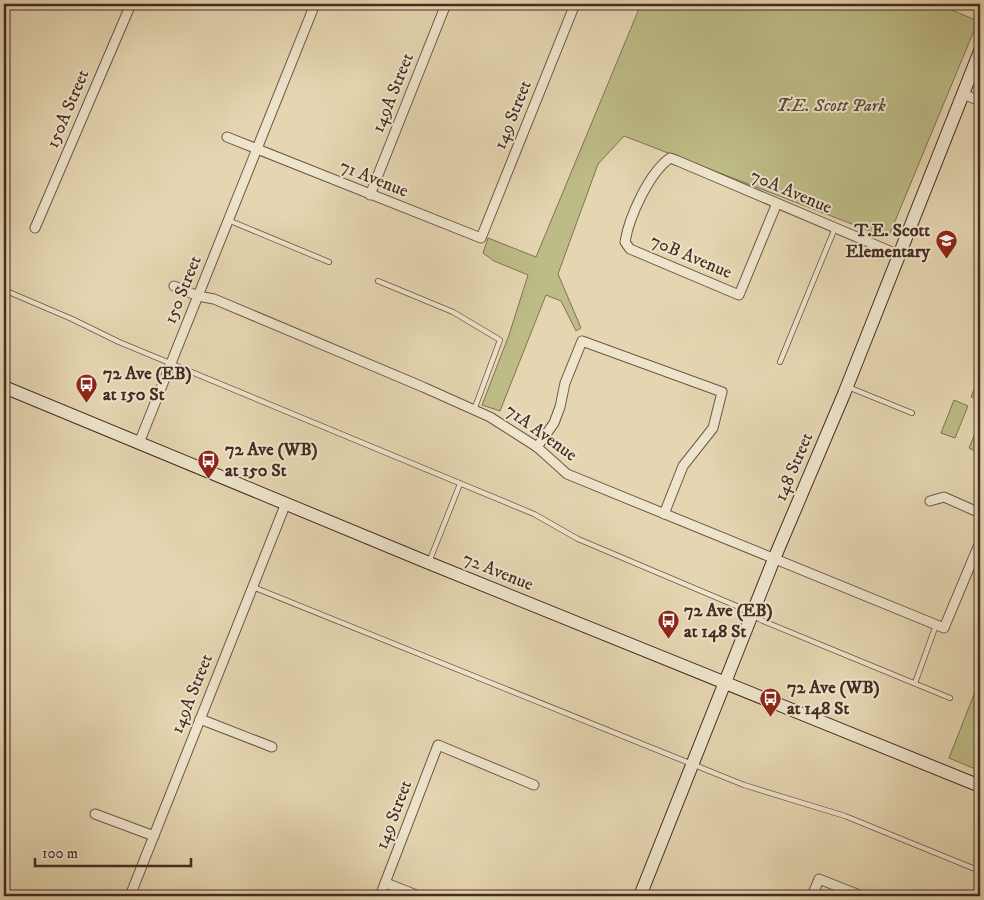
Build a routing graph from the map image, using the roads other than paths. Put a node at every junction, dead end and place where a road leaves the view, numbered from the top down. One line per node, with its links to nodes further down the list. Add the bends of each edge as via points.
1 (131, 4): 13 (street, 150A Street)
2 (314, 4): 9 (street, 150 Street)
3 (446, 4): 10 (street, 149A Street)
4 (575, 4): 15 (street, 149 Street)
5 (980, 51): 6 (main road, 148 Street)
6 (963, 94): 7 (street); 17 (main road, 148 Street)
7 (980, 101)
8 (227, 137): 9 (street)
9 (256, 150): 10 (street, 71 Avenue); 12 (street, 150 Street)
10 (370, 195): 15 (street, 71 Avenue)
11 (777, 203): 14 (street, 70A Avenue); 16 (street, 70B Avenue, via 739,296); 16 (street, 70A Avenue, via 670,158 661,164 627,231 625,242)
12 (228, 220): 18 (lane); 22 (street, 150 Street)
13 (35, 228)
14 (835, 228): 17 (street, 70A Avenue); 23 (lane)
15 (481, 238)
16 (630, 249)
17 (899, 255): 25 (main road, 148 Street)
18 (330, 262)
19 (378, 281): 27 (lane, via 453,312 500,340)
20 (174, 286): 22 (street, 71A Avenue)
21 (4, 290): 24 (lane)
22 (198, 296): 24 (street, 150 Street); 27 (street, 71A Avenue, via 223,303)
23 (780, 362)
24 (171, 364): 29 (street, 150 Street); 31 (lane)
25 (847, 386): 28 (lane); 37 (main road, 148 Street)
26 (4, 389): 29 (main road, 72 Avenue)
27 (474, 410): 30 (street, 71A Avenue)
28 (912, 412)
29 (139, 443): 33 (main road, 72 Avenue)
30 (537, 448): 35 (street, 71A Avenue, via 567,474); 35 (street, via 554,423 565,383 582,341 722,392 713,428 683,466)
31 (460, 484): 38 (lane); 40 (lane, via 534,514 578,540)
32 (930, 501): 34 (street, via 944,497)
33 (286, 503): 38 (main road, 72 Avenue); 39 (street, 149A Street)
34 (980, 513)
35 (664, 514): 37 (street, 71A Avenue)
36 (980, 542): 41 (street)
37 (774, 559): 40 (main road, 148 Street); 41 (street, 71A Avenue)
38 (429, 562): 42 (main road, 72 Avenue)
39 (252, 586): 45 (street, 149A Street); 47 (lane)
40 (752, 614): 42 (main road, 148 Street); 43 (lane)
41 (940, 627): 43 (lane)
42 (725, 682): 47 (main road, 148 Street); 49 (main road, 72 Avenue)
43 (915, 683): 44 (lane)
44 (950, 698)
45 (200, 718): 46 (street); 51 (street, 149A Street)
46 (272, 747)
47 (692, 765): 52 (lane, via 744,786 845,816); 57 (main road, 148 Street)
48 (534, 784): 53 (street, 149 Street, via 438,745)
49 (980, 786)
50 (95, 814): 51 (street)
51 (154, 836): 54 (street, 149A Street)
52 (980, 871)
53 (386, 883): 55 (street, 149 Street); 56 (street)
54 (130, 896)
55 (380, 896)
56 (419, 896)
57 (640, 896)
58 (812, 896): 59 (street, via 819,879)
59 (862, 896)

